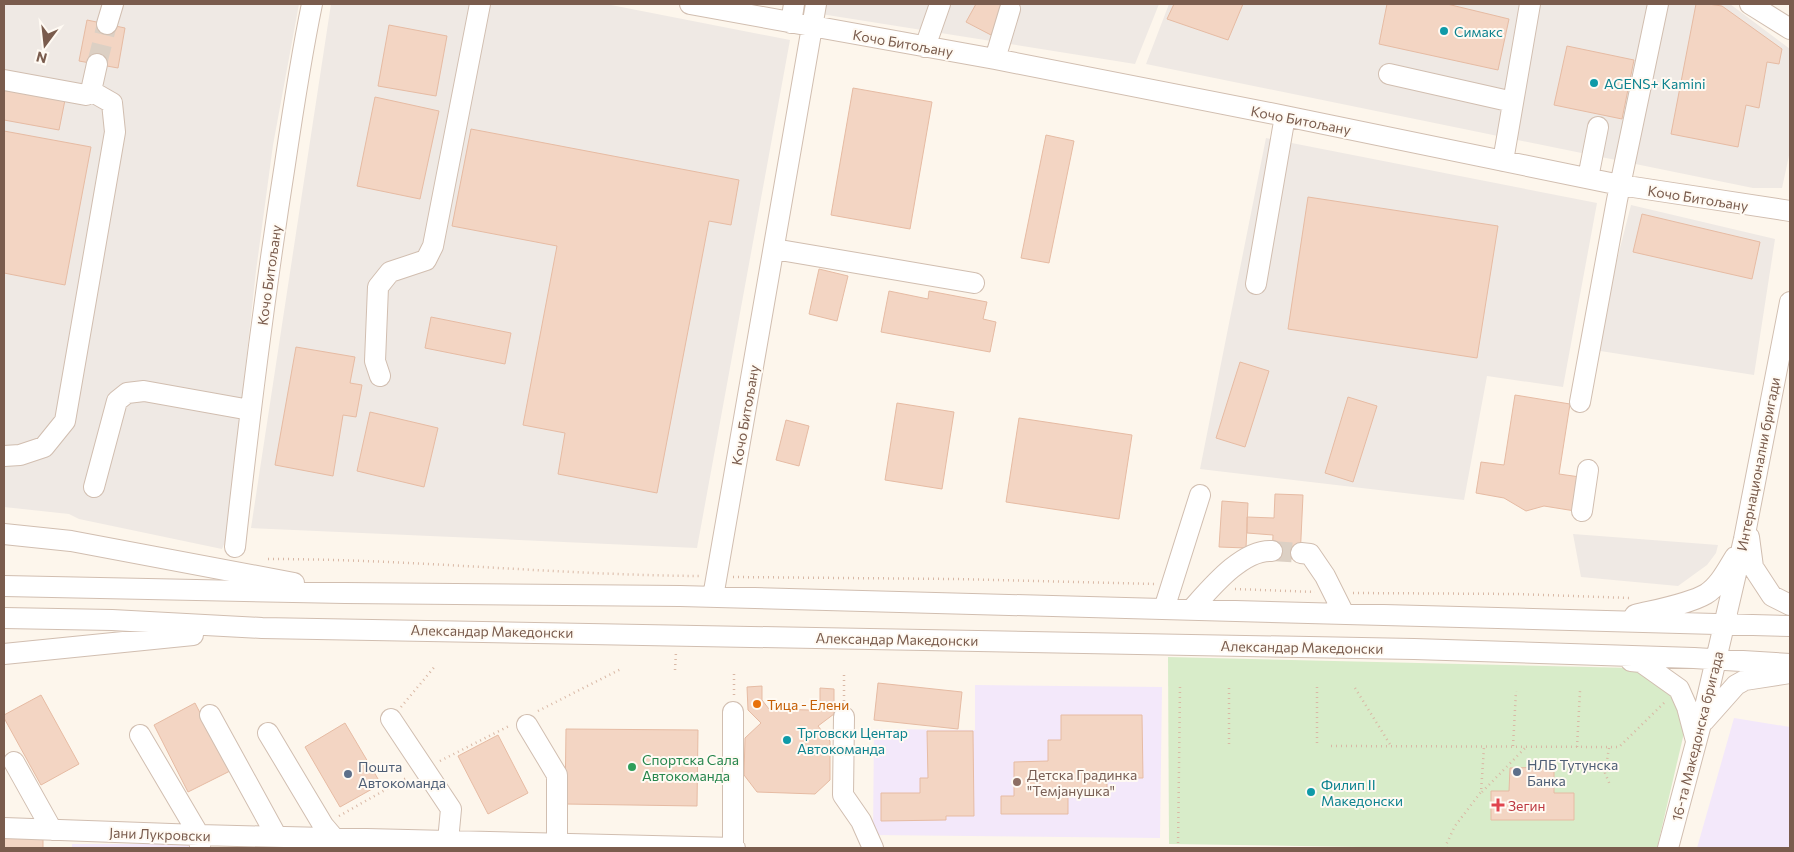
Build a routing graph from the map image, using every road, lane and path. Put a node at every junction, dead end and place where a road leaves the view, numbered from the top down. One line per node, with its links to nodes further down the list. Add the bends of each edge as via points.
1 (312, 4): 32 (street, Кочо Битољану, via 302,50)
2 (480, 4): 30 (street, via 433,246 426,260 390,272 378,286 375,361)
3 (690, 4): 10 (street, Кочо Битољану)
4 (816, 4): 11 (street, Кочо Битољану)
5 (940, 4): 13 (street)
6 (1530, 4): 19 (street)
7 (1658, 4): 24 (street)
8 (1750, 4): 12 (street)
9 (1010, 9): 14 (street)
10 (793, 13): 11 (street, Кочо Битољану)
11 (812, 27): 13 (street, Кочо Битољану); 26 (street, Кочо Битољану)
12 (1790, 30)
13 (924, 47): 14 (street, Кочо Битољану)
14 (995, 59): 20 (street, Кочо Битољану)
15 (97, 64): 18 (street)
16 (1388, 74): 19 (street)
17 (4, 80): 18 (street, via 86,95)
18 (91, 90): 33 (street, via 112,103 115,132 65,421 44,447 20,455)
19 (1513, 102): 22 (street)
20 (1285, 116): 22 (street, Кочо Битољану); 28 (street)
21 (1598, 127): 23 (street)
22 (1503, 161): 23 (street, Кочо Битољану)
23 (1588, 178): 24 (street, Кочо Битољану)
24 (1620, 186): 25 (street, Кочо Битољану); 31 (street)
25 (1790, 211)
26 (774, 249): 27 (street); 48 (street, Кочо Битољану)
27 (974, 283)
28 (1256, 284)
29 (1790, 302): 38 (street, Интернационални бригади)
30 (380, 376)
31 (1580, 402)
32 (250, 410): 35 (street, via 144,391 127,392 117,400); 43 (street, Кочо Битољану)
33 (4, 456)
34 (1588, 470): 37 (street)
35 (94, 487)
36 (1200, 495): 50 (street)
37 (1582, 511)
38 (1748, 522): 40 (street, Интернационални бригади); 49 (street, via 1753,567 1772,596)
39 (4, 534): 44 (street, via 71,541)
40 (1743, 543): 54 (street, via 1725,575 1706,594 1677,605); 55 (street, Интернационални бригади)
41 (1272, 551): 51 (street, via 1262,550 1229,570)
42 (1301, 553): 52 (street, via 1310,554)
43 (244, 560): 44 (street); 44 (street); 45 (path, via 339,559); 47 (street)
44 (210, 566)
45 (681, 576)
46 (4, 586): 47 (street)
47 (345, 593): 48 (street)
48 (713, 597): 50 (street)
49 (1790, 605)
50 (1164, 609): 51 (street)
51 (1191, 610): 52 (street)
52 (1344, 614): 54 (street)
53 (4, 618): 57 (street, Александар Македонски)
54 (1608, 622): 55 (street)
55 (1724, 624): 56 (street); 60 (street, 16-та Македонска бригада)
56 (1790, 626)
57 (262, 628): 58 (street); 59 (street, Александар Македонски)
58 (4, 654)
59 (1587, 655): 60 (street, Александар Македонски); 71 (street, via 1641,662)
60 (1716, 660): 61 (street, Александар Македонски); 80 (street, 16-та Македонска бригада)
61 (1790, 664)
62 (436, 665): 77 (path)
63 (621, 669): 78 (path)
64 (734, 672): 74 (path)
65 (1790, 673): 80 (street, via 1745,680 1736,685)
66 (844, 675): 76 (path)
67 (1180, 685): 105 (path)
68 (1229, 686): 82 (path)
69 (1317, 687): 83 (path)
70 (1355, 688): 86 (path)
71 (1679, 689): 80 (street); 90 (path, via 1619,748)
72 (1516, 691): 85 (path)
73 (1580, 691): 89 (path)
74 (733, 712): 103 (street)
75 (210, 715): 98 (street)
76 (844, 717): 104 (street, via 843,795 861,821)
77 (391, 719): 92 (street)
78 (525, 720): 92 (path); 101 (street, via 557,775)
79 (268, 733): 97 (street)
80 (1699, 734): 107 (street, 16-та Македонска бригада)
81 (140, 735): 100 (street)
82 (1229, 744)
83 (1317, 746)
84 (1331, 746): 86 (path)
85 (1513, 746): 87 (path); 88 (path)
86 (1391, 747): 87 (path)
87 (1484, 747): 94 (path)
88 (1526, 747): 89 (path); 94 (path)
89 (1577, 747): 90 (path)
90 (1609, 748): 93 (path, via 1605,773)
91 (14, 762): 96 (street)
92 (424, 768): 97 (path); 99 (street, via 451,809)
93 (1610, 785)
94 (1481, 792): 106 (path, via 1455,826)
95 (4, 828): 96 (street, Јани Лукровски)
96 (52, 830): 100 (street, Јани Лукровски)
97 (328, 832): 98 (street, Јани Лукровски); 99 (street, Јани Лукровски)
98 (277, 837): 100 (street, Јани Лукровски)
99 (448, 841): 101 (street, Јани Лукровски)
100 (199, 842)
101 (557, 844): 102 (street, Јани Лукровски)
102 (627, 847): 103 (street, Јани Лукровски)
103 (734, 848)
104 (873, 848)
105 (1178, 848)
106 (1447, 848)
107 (1668, 848)

